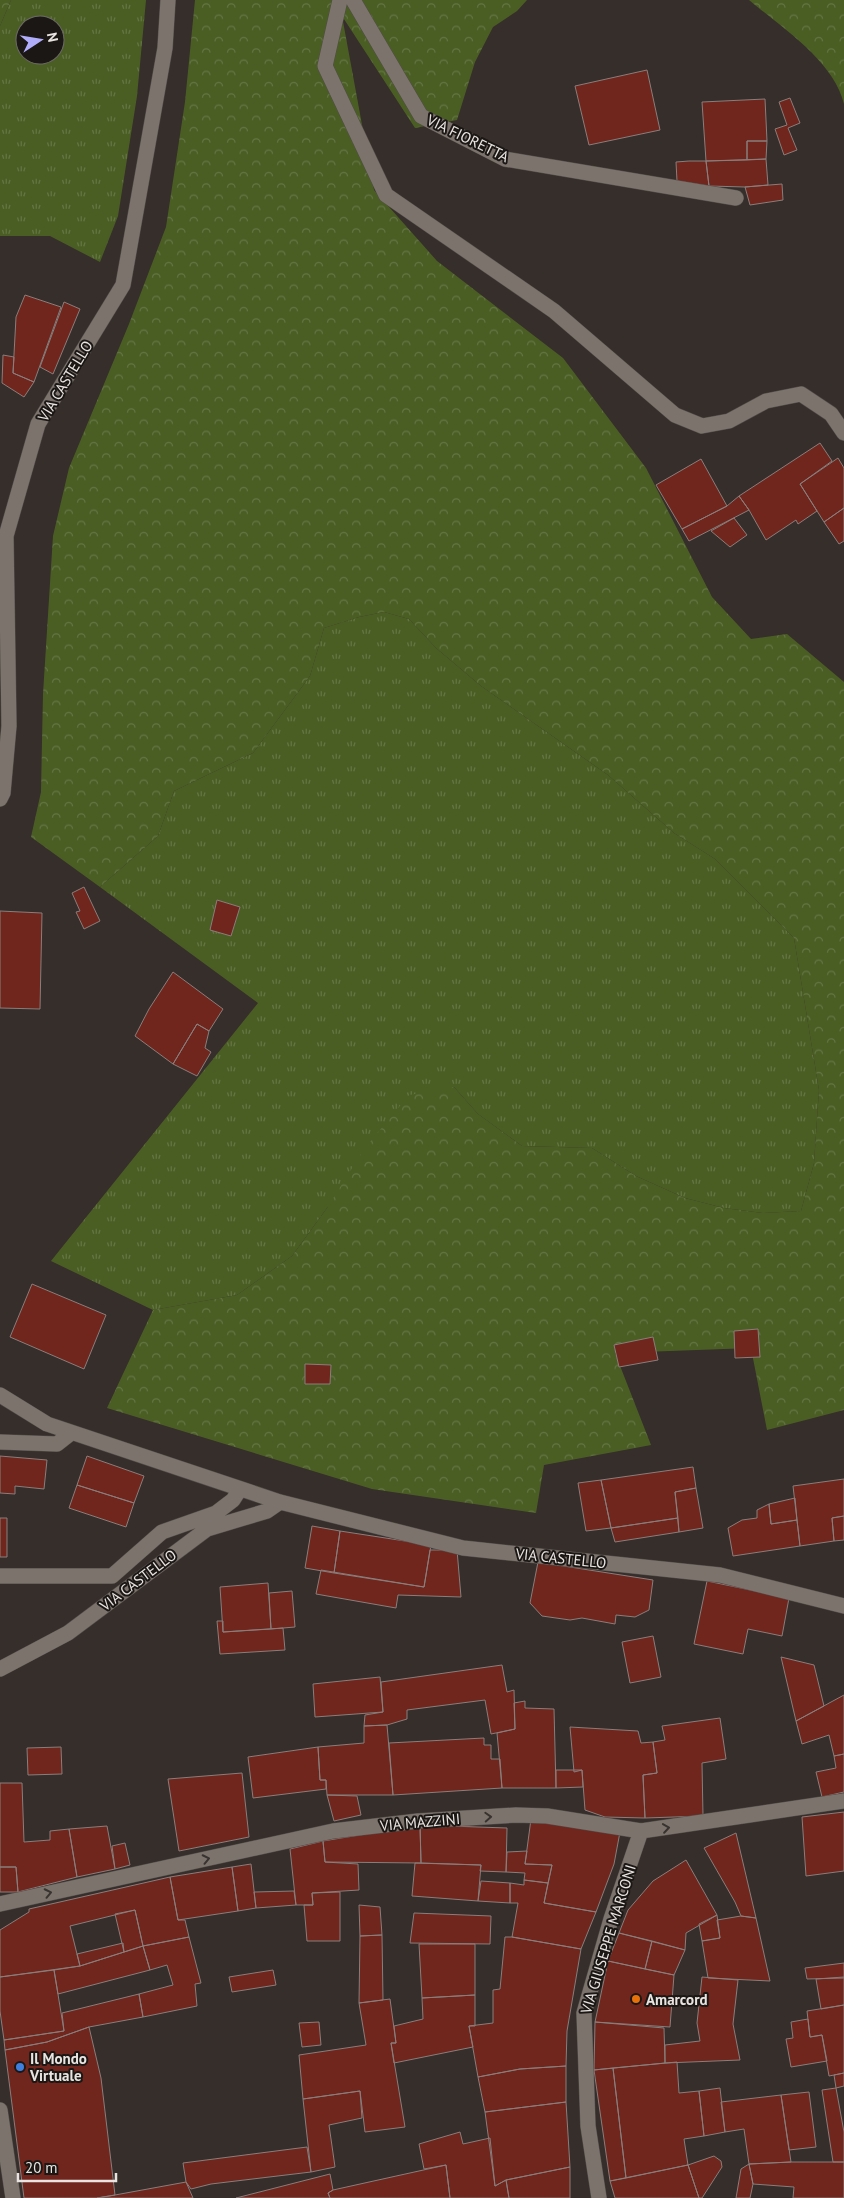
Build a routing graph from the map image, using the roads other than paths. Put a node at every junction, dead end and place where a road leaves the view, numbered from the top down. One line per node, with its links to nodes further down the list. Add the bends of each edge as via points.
1 (168, 0): 6 (street, VIA CASTELLO, via 165,48 122,285 38,424 6,536 10,726)
2 (340, 0): 5 (street, via 325,66 386,195 554,311 675,415 702,426 729,421 766,401 801,394 831,414)
3 (353, 0): 4 (street, VIA FIORETTA, via 421,116 505,159)
4 (736, 198)
5 (844, 432)
6 (0, 799)
7 (0, 1395): 8 (street, VIA CASTELLO, via 47,1424)
8 (71, 1432): 9 (street, via 57,1444); 10 (street, VIA CASTELLO)
9 (0, 1442)
10 (240, 1490): 11 (street, VIA CASTELLO); 12 (street, VIA CASTELLO, via 216,1513 162,1532 112,1576)
11 (280, 1502): 13 (street, VIA CASTELLO, via 463,1548 720,1574); 14 (street, VIA CASTELLO, via 267,1511 207,1529 68,1633)
12 (0, 1576)
13 (844, 1606)
14 (0, 1669)
15 (844, 1801): 16 (street, VIA MAZZINI, one-way to 15)
16 (641, 1831): 17 (street, VIA MAZZINI, one-way to 16, via 333,1831 418,1821 540,1816); 21 (street, VIA GIUSEPPE MARCONI, via 584,2013 588,2126)
17 (0, 1904)
18 (0, 2110): 19 (street)
19 (4, 2181): 20 (street)
20 (13, 2198)
21 (600, 2198)

